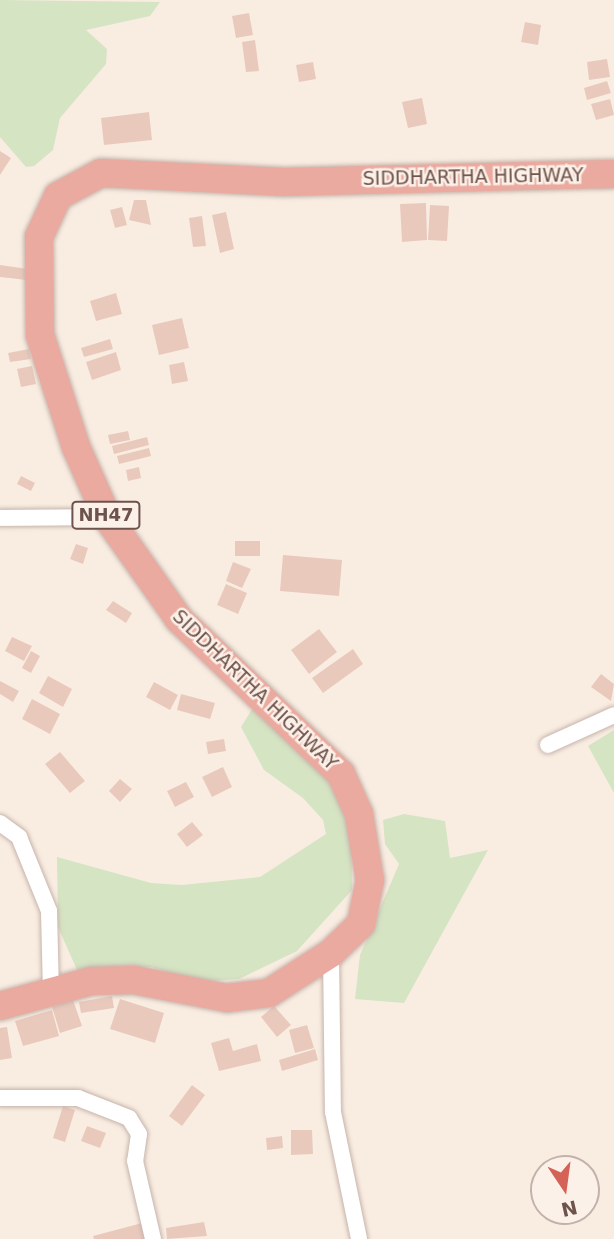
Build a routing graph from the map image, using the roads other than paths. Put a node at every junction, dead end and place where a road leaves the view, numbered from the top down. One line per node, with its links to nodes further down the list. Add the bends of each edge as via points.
1 (614, 174): 2 (highway, SIDDHARTHA HIGHWAY / NH47, via 284,182 101,173 58,196 39,237 40,335 76,447)
2 (107, 517): 3 (street); 7 (highway, SIDDHARTHA HIGHWAY / NH47, via 179,619 341,774 359,814 370,880 361,924)
3 (0, 518)
4 (614, 715): 5 (street)
5 (548, 745)
6 (0, 823): 8 (street, via 19,837 49,911)
7 (331, 953): 8 (highway, SIDDHARTHA HIGHWAY / NH47, via 269,993 227,998 134,980 92,981); 12 (street, via 333,1112)
8 (51, 993): 9 (highway, SIDDHARTHA HIGHWAY / NH47)
9 (0, 1006)
10 (0, 1098): 11 (street, via 78,1098 129,1118 139,1134 135,1161)
11 (153, 1239)
12 (359, 1239)

